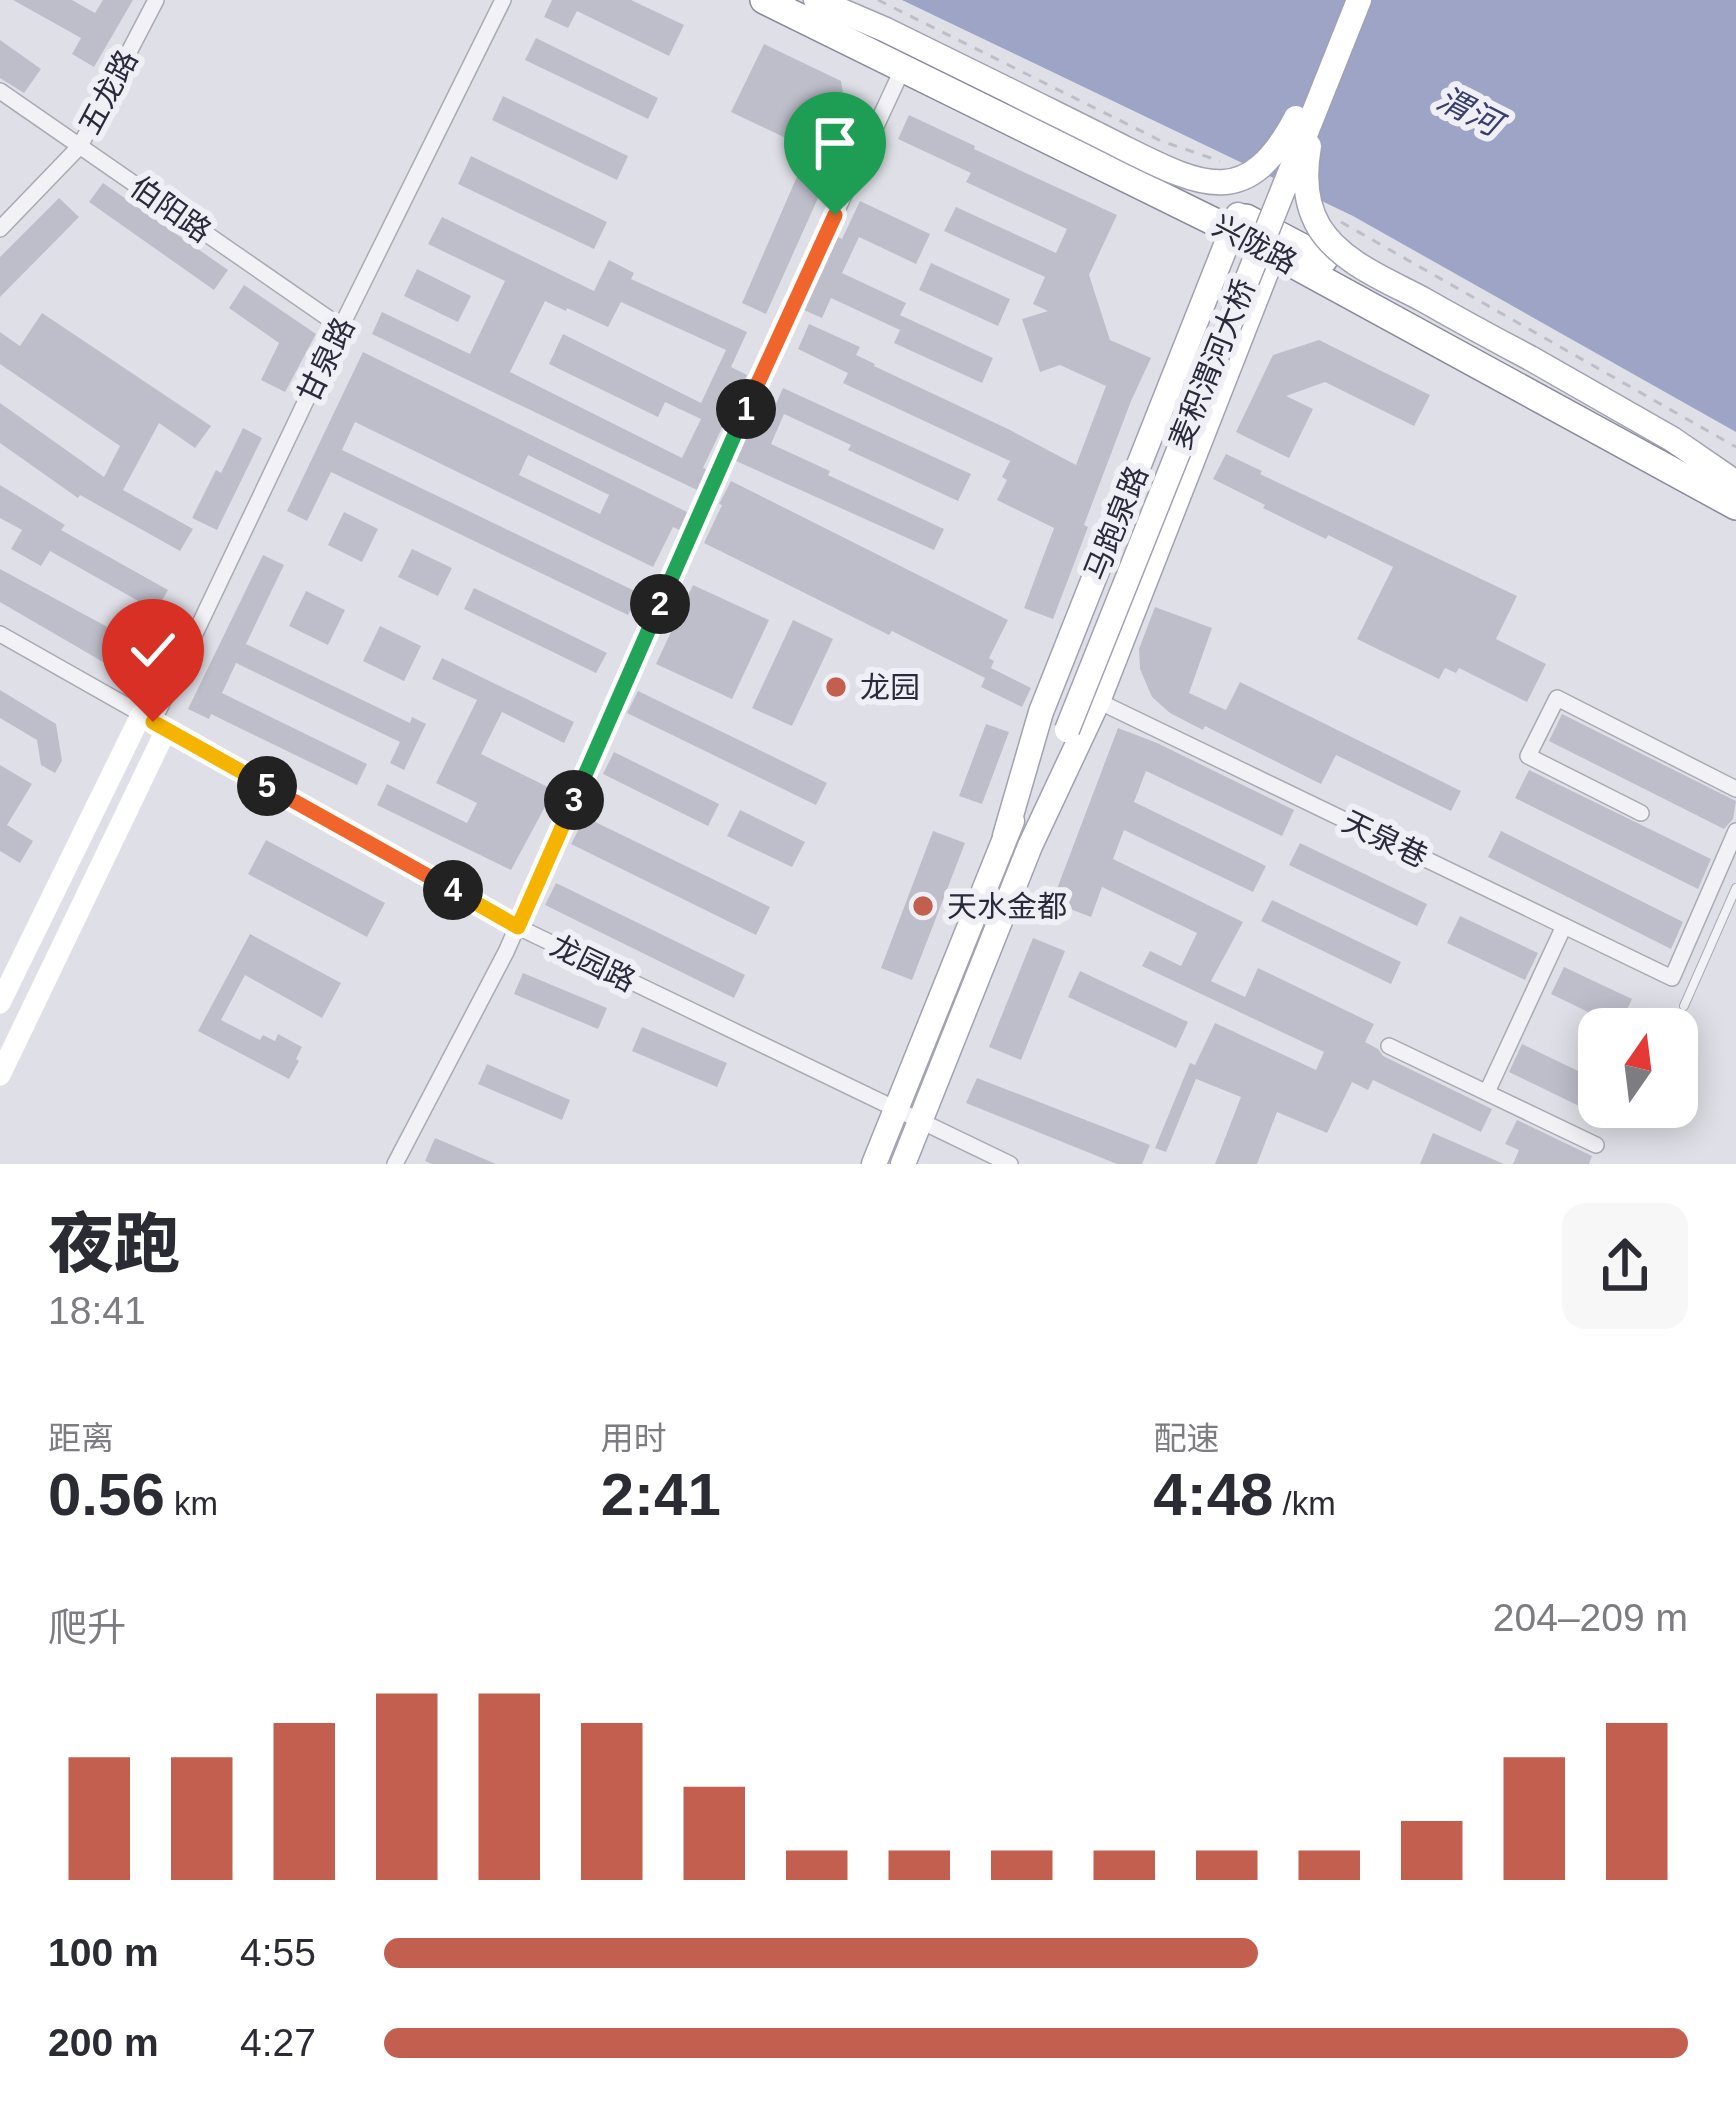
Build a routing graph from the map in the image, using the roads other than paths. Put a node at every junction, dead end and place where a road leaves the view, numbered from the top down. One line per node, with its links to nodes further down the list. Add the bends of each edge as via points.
1 (156, 0): 11 (street, 五龙路)
2 (503, 0): 15 (street, 甘泉路)
3 (764, 0): 8 (highway, 兴陇路)
4 (800, 0): 12 (highway, 兴陇路)
5 (816, 0): 10 (main road, bridge, via 1211,184 1267,163)
6 (1344, 0): 10 (main road, 麦积渭河大桥)
7 (1359, 0): 10 (main road, 麦积渭河大桥, bridge)
8 (903, 68): 12 (highway, 兴陇路); 29 (street)
9 (0, 91): 11 (street, 伯阳路)
10 (1309, 106): 16 (main road, bridge, via 1306,188 1311,212 1337,248 1672,439); 21 (main road, 麦积渭河大桥, bridge)
11 (80, 146): 13 (street, 五龙路); 15 (street, 伯阳路)
12 (1235, 222): 14 (highway, 兴陇路); 25 (main road, 马跑泉路, via 1040,712)
13 (0, 229)
14 (1278, 244): 16 (highway, 兴陇路); 17 (highway, 兴陇路); 19 (main road, 马跑泉路)
15 (340, 328): 20 (street, 甘泉路)
16 (1736, 484)
17 (1736, 506)
18 (0, 634): 20 (street, 龙园路)
19 (1098, 700): 26 (main road, 马跑泉路); 28 (street, 天泉巷)
20 (154, 722): 29 (street, 龙园路); 30 (street); 33 (street)
21 (1062, 727): 25 (main road, 马跑泉路); 26 (main road, 马跑泉路)
22 (1736, 789): 23 (street, via 1557,698 1528,756)
23 (1641, 813)
24 (1736, 830): 28 (street, 天泉巷, via 1672,978)
25 (1005, 836): 35 (main road, 马跑泉路)
26 (1030, 846): 36 (main road, 马跑泉路)
27 (1736, 888): 31 (lane)
28 (1564, 926): 34 (street)
29 (518, 927): 35 (street, 龙园路); 38 (street)
30 (0, 1003)
31 (1684, 1006)
32 (1389, 1046): 34 (street)
33 (0, 1075)
34 (1486, 1092): 37 (street)
35 (896, 1109): 36 (street, 龙园路); 39 (main road, 马跑泉路)
36 (919, 1122): 40 (main road, 马跑泉路); 41 (street, 龙园路)
37 (1595, 1145)
38 (394, 1164)
39 (874, 1164)
40 (903, 1164)
41 (1010, 1164)

